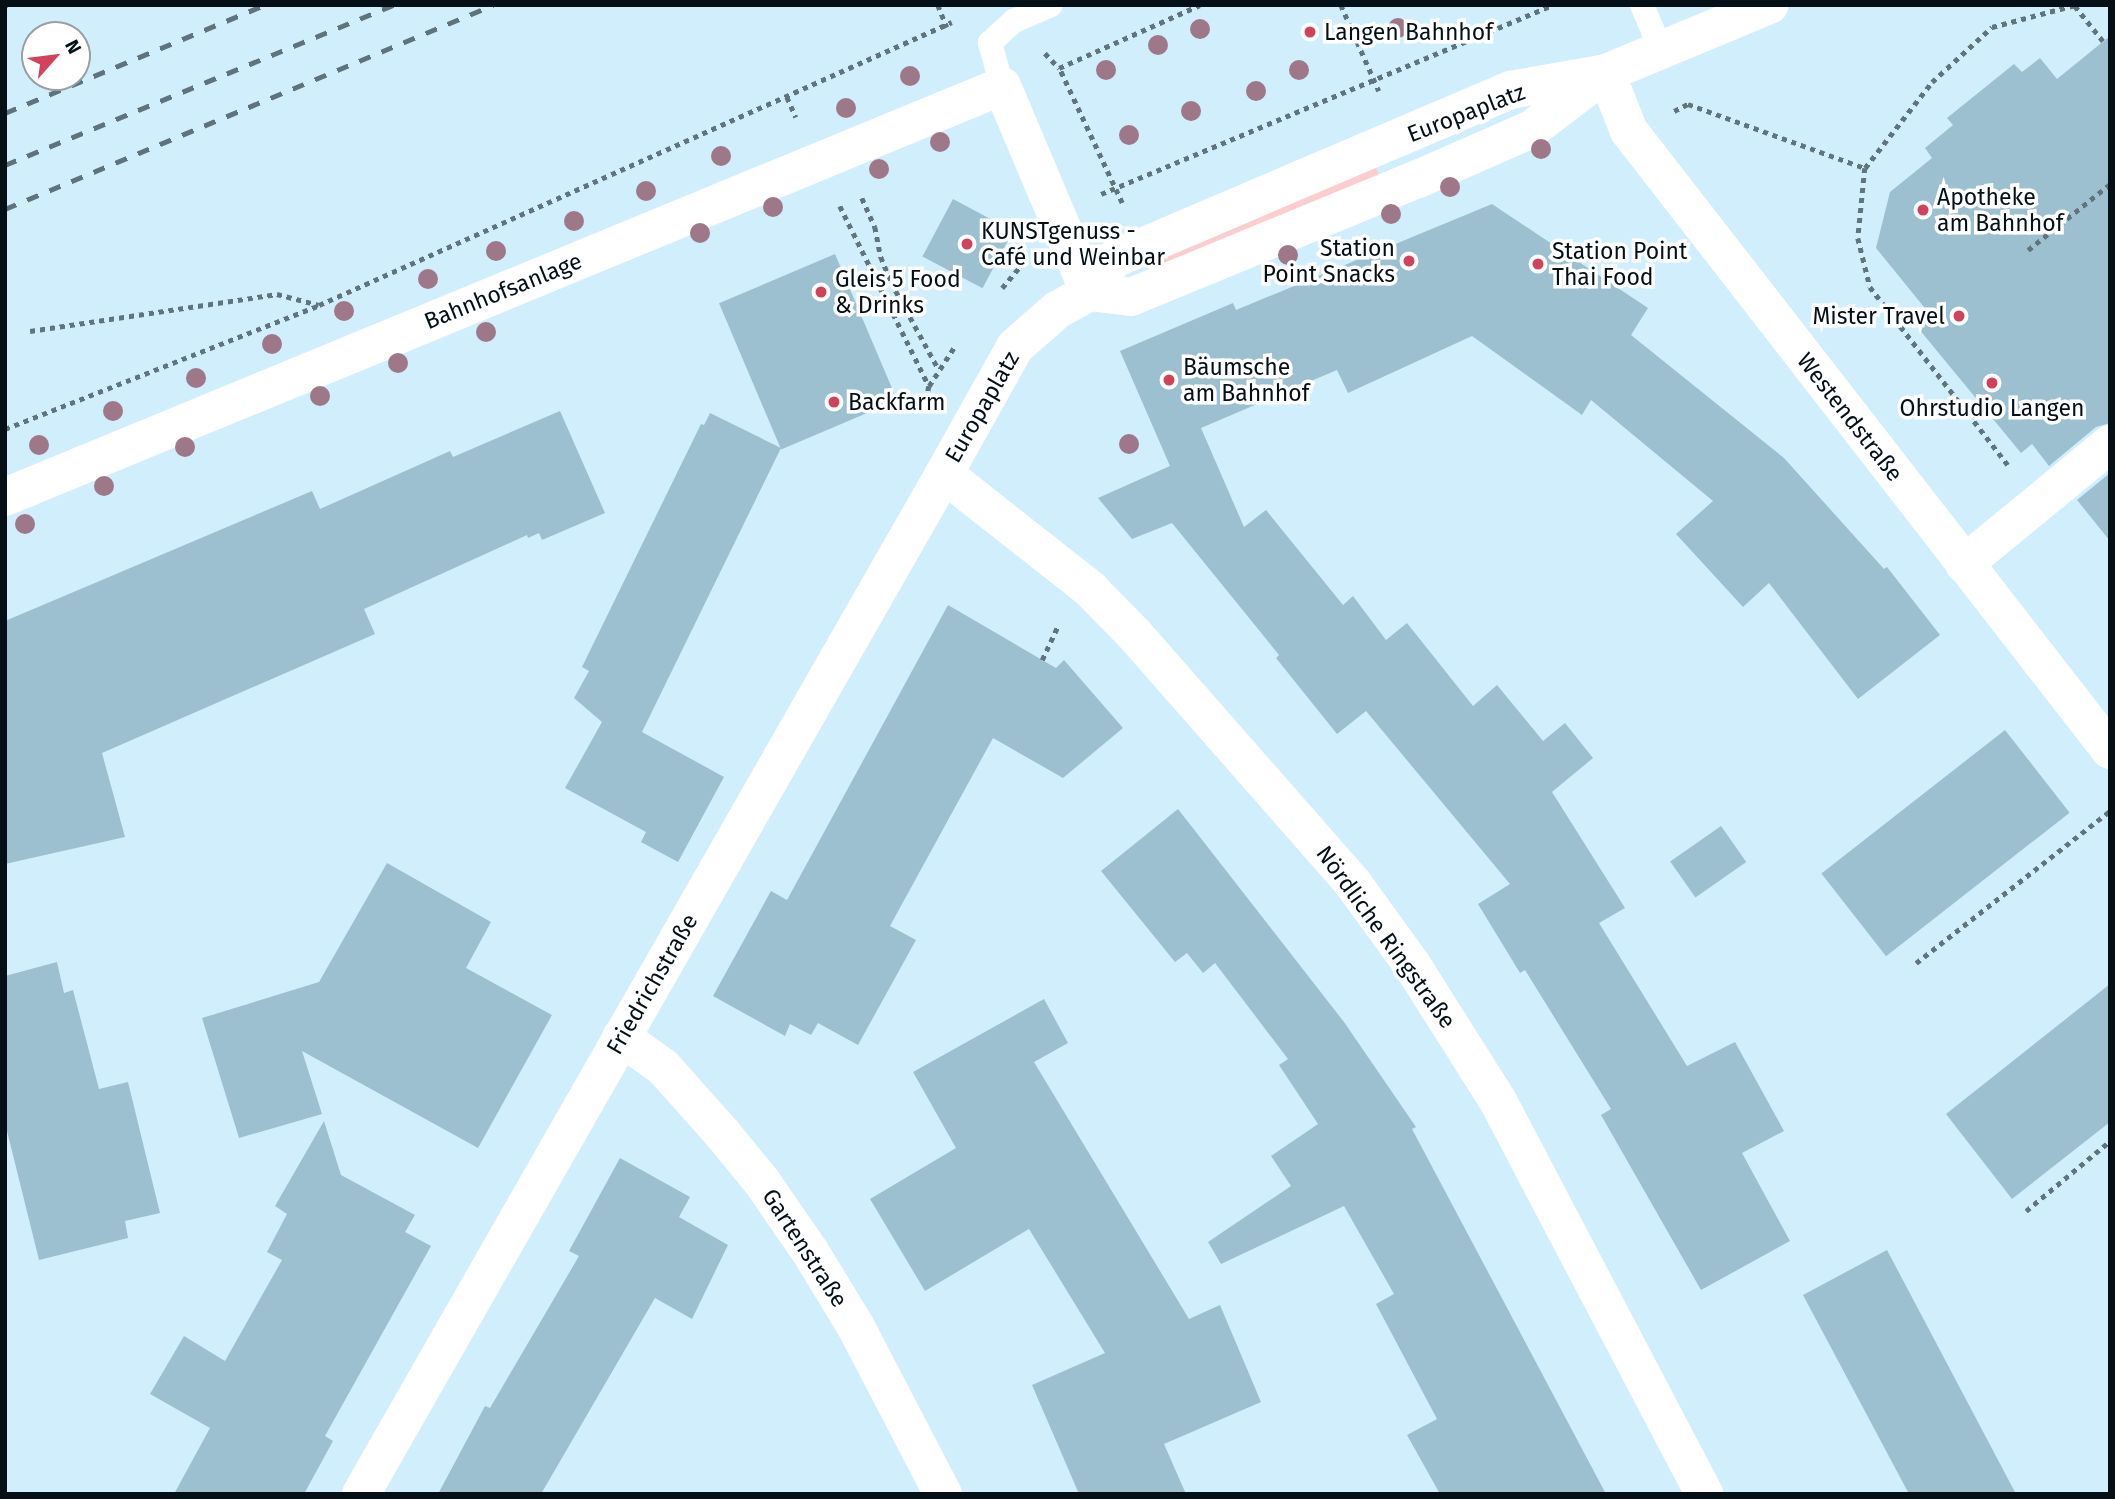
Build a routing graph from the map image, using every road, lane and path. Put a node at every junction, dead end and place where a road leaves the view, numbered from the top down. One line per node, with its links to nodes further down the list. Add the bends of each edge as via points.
1 (938, 5): 8 (path)
2 (1051, 5): 12 (lane, via 1014,21 990,43)
3 (1199, 5): 4 (path, via 1059,68 1115,187)
4 (1552, 5)
5 (1642, 5): 10 (lane)
6 (1769, 5): 10 (street)
7 (2076, 6): 9 (path); 17 (path, via 1992,27 1932,82)
8 (947, 27): 13 (path); 14 (path)
9 (2103, 41)
10 (1661, 50): 11 (street)
11 (1606, 73): 15 (street, Westendstraße); 21 (street, Europaplatz, via 1510,90 1114,259)
12 (1002, 86): 14 (street, Bahnhofsanlage); 21 (street)
13 (787, 97): 16 (path); 23 (path)
14 (962, 102): 16 (street, Bahnhofsanlage)
15 (1629, 131): 17 (path, via 1688,104); 33 (street, Westendstraße)
16 (822, 160): 26 (path, via 846,172 866,204 891,282); 27 (path); 31 (street, Bahnhofsanlage)
17 (1865, 168): 32 (path, via 1858,238 1870,287)
18 (2110, 184): 19 (path)
19 (2028, 250)
20 (1021, 256): 22 (path, via 1019,268)
21 (1089, 292): 30 (street, Europaplatz, via 1048,317 1015,347)
22 (997, 294)
23 (319, 305): 24 (path, via 277,295); 28 (path)
24 (30, 331)
25 (956, 344): 26 (path)
26 (939, 370): 27 (path)
27 (929, 386): 30 (path, via 923,417)
28 (5, 429)
29 (2110, 444): 32 (street)
30 (944, 474): 39 (street, Friedrichstraße); 44 (street, Nördliche Ringstraße, via 1090,589 1352,882 1419,976 1497,1101)
31 (5, 497)
32 (2037, 503): 33 (street)
33 (1964, 564): 36 (street, Westendstraße)
34 (1055, 633): 35 (path)
35 (1042, 660)
36 (2110, 750)
37 (2110, 811): 38 (path)
38 (1916, 963)
39 (621, 1037): 42 (street, Friedrichstraße); 43 (street, Gartenstraße, via 663,1067 762,1182 856,1327)
40 (2110, 1141): 41 (path)
41 (2025, 1211)
42 (361, 1494)
43 (943, 1494)
44 (1704, 1494)

